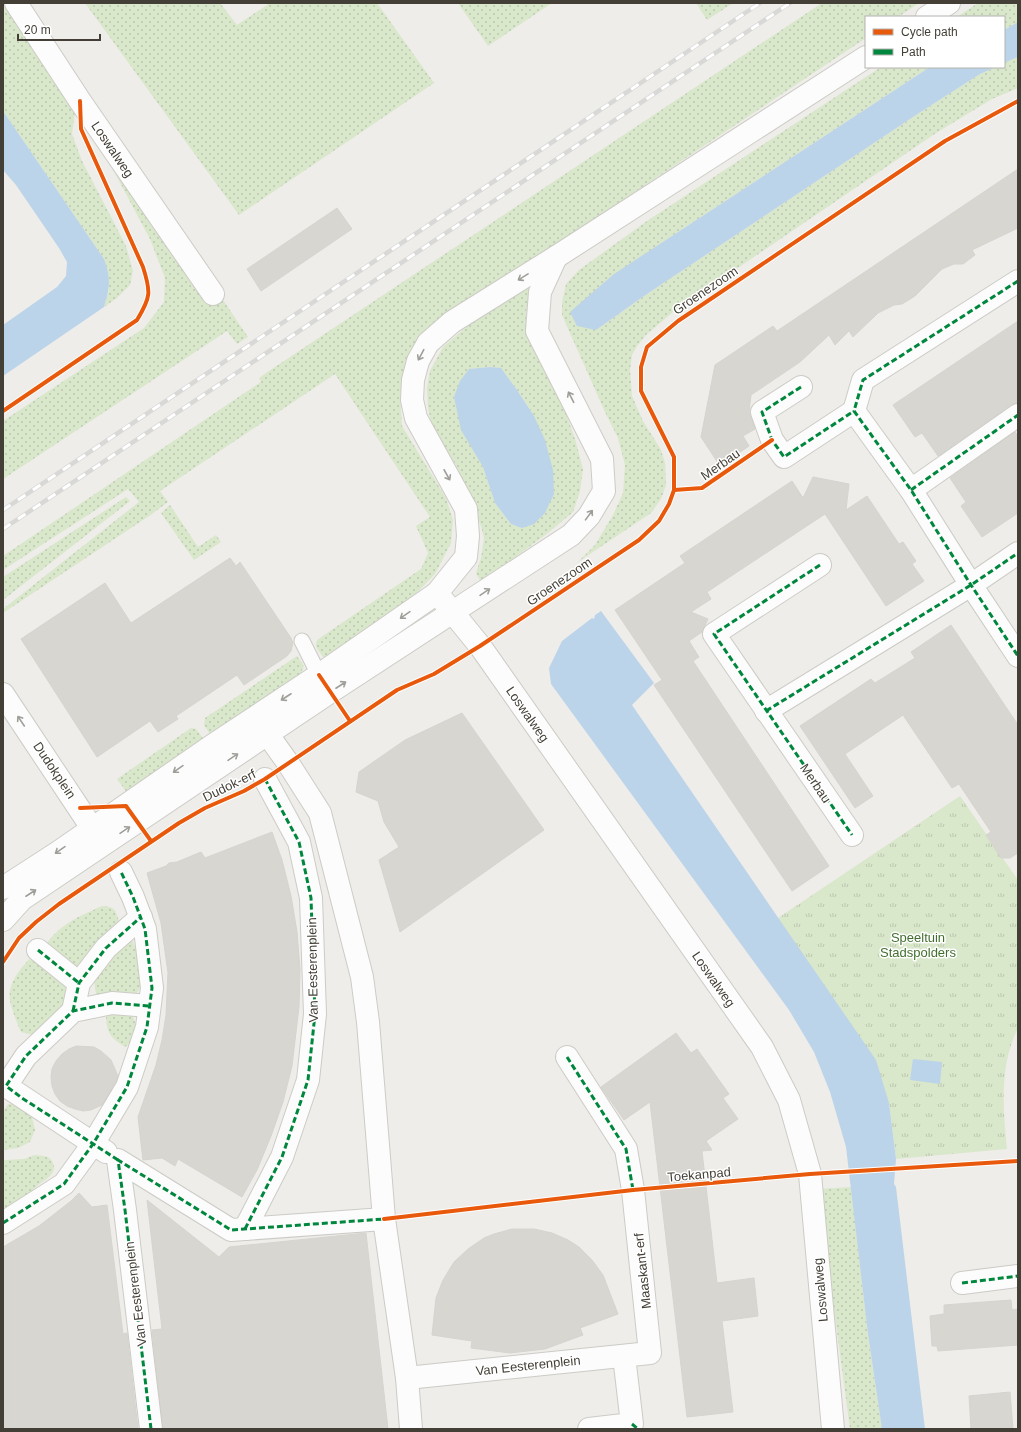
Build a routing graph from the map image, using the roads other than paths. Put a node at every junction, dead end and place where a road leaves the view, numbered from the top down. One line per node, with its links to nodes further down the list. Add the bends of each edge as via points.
1 (16, 3): 7 (street, Loswalweg)
2 (949, 3): 3 (street)
3 (929, 16)
4 (865, 58): 5 (street)
5 (556, 257): 15 (street, one-way to 15, via 452,322 428,343 418,361 413,380 412,400 416,418 466,509 466,557); 16 (street, one-way to 5, via 571,535 589,516 604,491 602,459 537,331 540,292)
6 (1018, 282): 9 (street, via 863,380)
7 (212, 294)
8 (801, 387): 9 (street, via 762,412 772,440 784,457)
9 (854, 411): 11 (street)
10 (1018, 415): 11 (street)
11 (911, 490): 14 (street)
12 (1018, 553): 14 (street)
13 (820, 565): 21 (street, Merbau, via 714,634)
14 (971, 585): 18 (street); 21 (street)
15 (437, 593): 16 (street, Loswalweg); 19 (street, Dudok-erf, one-way to 19)
16 (452, 613): 22 (street, Dudok-erf, one-way to 16); 49 (street, Loswalweg, via 480,646 762,1047 789,1100 810,1174)
17 (302, 641): 19 (lane)
18 (1018, 656)
19 (319, 675): 22 (street, Dudok-erf, one-way to 22)
20 (3, 694): 24 (street, Dudokplein, one-way to 20)
21 (766, 711): 25 (street, Merbau)
22 (261, 726): 24 (street, Dudok-erf, one-way to 24); 26 (street, Dudok-erf, one-way to 22); 38 (street, via 320,813 362,977 370,1038)
23 (265, 779): 40 (street, Van Eesterenplein, via 299,842 311,898 315,1014 308,1080 282,1157)
24 (92, 828): 26 (street); 28 (street, Dudok-erf, one-way to 28)
25 (852, 835)
26 (93, 852): 30 (street, Dudok-erf, one-way to 26, via 22,899)
27 (122, 872): 29 (street)
28 (3, 888)
29 (141, 917): 32 (street, via 106,948); 33 (street, via 145,928 152,988)
30 (3, 920)
31 (38, 950): 32 (street)
32 (79, 983): 34 (street)
33 (149, 1006): 34 (street, via 112,1003); 36 (street, via 147,1027 127,1086)
34 (73, 1012): 36 (street, via 26,1056 6,1086)
35 (567, 1057): 43 (street, Maaskant-erf, via 626,1149 633,1190)
36 (94, 1144): 37 (street); 39 (street, via 64,1184)
37 (118, 1160): 40 (street, via 231,1230); 46 (street, Van Eesterenplein)
38 (384, 1220): 40 (street); 45 (street)
39 (3, 1223)
40 (245, 1229)
41 (1018, 1276): 42 (street)
42 (962, 1283)
43 (650, 1353): 44 (street, Van Eesterenplein)
44 (624, 1356): 45 (street, Van Eesterenplein); 48 (street, via 632,1424)
45 (406, 1378): 47 (street)
46 (151, 1429)
47 (411, 1429)
48 (589, 1429)
49 (833, 1429)

